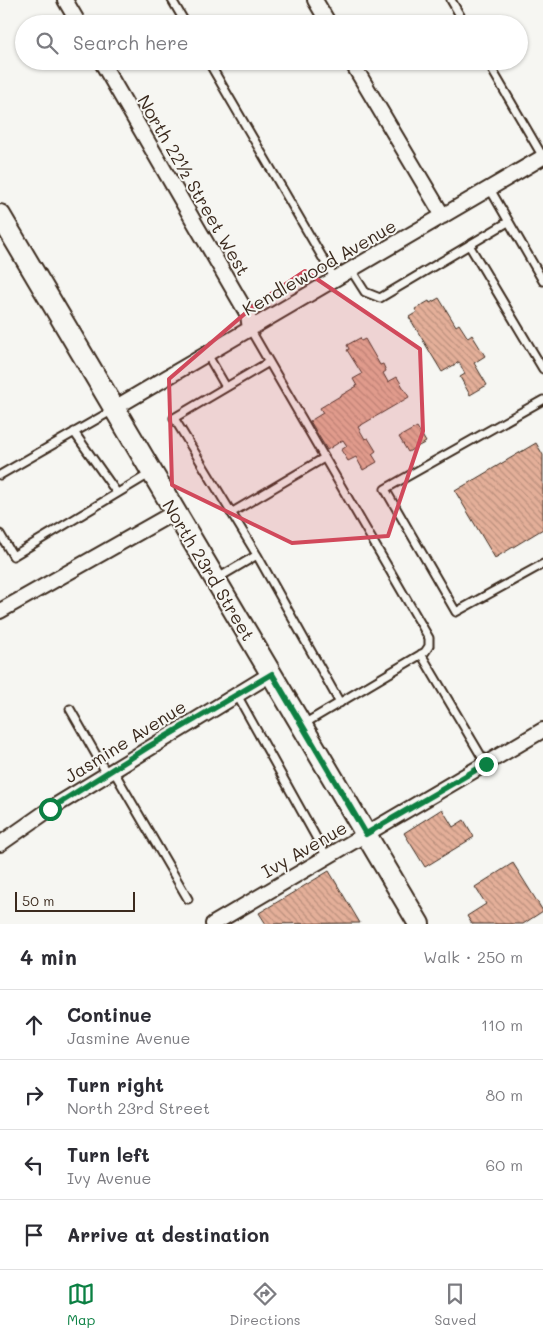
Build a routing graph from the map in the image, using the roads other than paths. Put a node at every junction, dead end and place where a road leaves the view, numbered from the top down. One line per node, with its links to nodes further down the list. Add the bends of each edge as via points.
1 (65, 0): 5 (street)
2 (172, 0): 6 (lane)
3 (315, 0): 7 (street)
4 (451, 0): 8 (lane)
5 (74, 15)
6 (181, 15)
7 (324, 15)
8 (460, 15)
9 (106, 70): 22 (street, North 22½ Street West, via 248,315)
10 (213, 70): 20 (lane)
11 (357, 70): 16 (street)
12 (492, 70): 13 (lane)
13 (543, 157): 14 (street, Kendlewood Avenue)
14 (490, 189): 16 (street, Kendlewood Avenue); 17 (lane)
15 (0, 215): 28 (main road, North 23rd Street)
16 (443, 216): 19 (street, Kendlewood Avenue)
17 (508, 222): 18 (lane); 21 (lane)
18 (469, 245): 19 (lane, via 380,298 365,292); 25 (lane)
19 (351, 270): 20 (street, Kendlewood Avenue)
20 (335, 279): 22 (street, Kendlewood Avenue)
21 (543, 281)
22 (250, 329): 23 (street, Kendlewood Avenue); 24 (lane)
23 (207, 354): 26 (lane); 28 (street, Kendlewood Avenue)
24 (269, 362): 26 (lane); 30 (lane)
25 (543, 369)
26 (226, 387): 35 (lane, via 174,418)
27 (543, 400): 38 (lane, via 385,489 456,612)
28 (114, 409): 29 (lane); 31 (main road, North 23rd Street)
29 (74, 432): 32 (lane); 33 (lane)
30 (324, 458): 35 (lane); 41 (lane, via 430,638 429,646)
31 (152, 473): 33 (lane); 34 (main road, North 23rd Street)
32 (0, 475)
33 (117, 494): 36 (lane, via 13,556)
34 (175, 512): 39 (main road, North 23rd Street); 40 (street)
35 (231, 513): 37 (lane)
36 (0, 534)
37 (257, 555): 39 (lane); 44 (lane)
38 (543, 564)
39 (215, 580): 42 (main road, North 23rd Street)
40 (0, 611)
41 (421, 654): 44 (lane); 48 (lane)
42 (272, 674): 43 (street, Jasmine Avenue); 46 (main road, North 23rd Street)
43 (237, 695): 49 (street, Jasmine Avenue); 52 (lane)
44 (340, 703): 46 (lane)
45 (70, 709): 49 (lane)
46 (302, 725): 50 (main road, North 23rd Street)
47 (543, 730): 48 (street, Ivy Avenue)
48 (486, 764): 50 (street, Ivy Avenue)
49 (110, 772): 51 (street, Jasmine Avenue); 53 (lane)
50 (366, 834): 52 (street, Ivy Avenue); 54 (main road, North 23rd Street)
51 (0, 844)
52 (327, 857): 55 (street, Ivy Avenue)
53 (188, 900)
54 (415, 921)
55 (213, 924)

